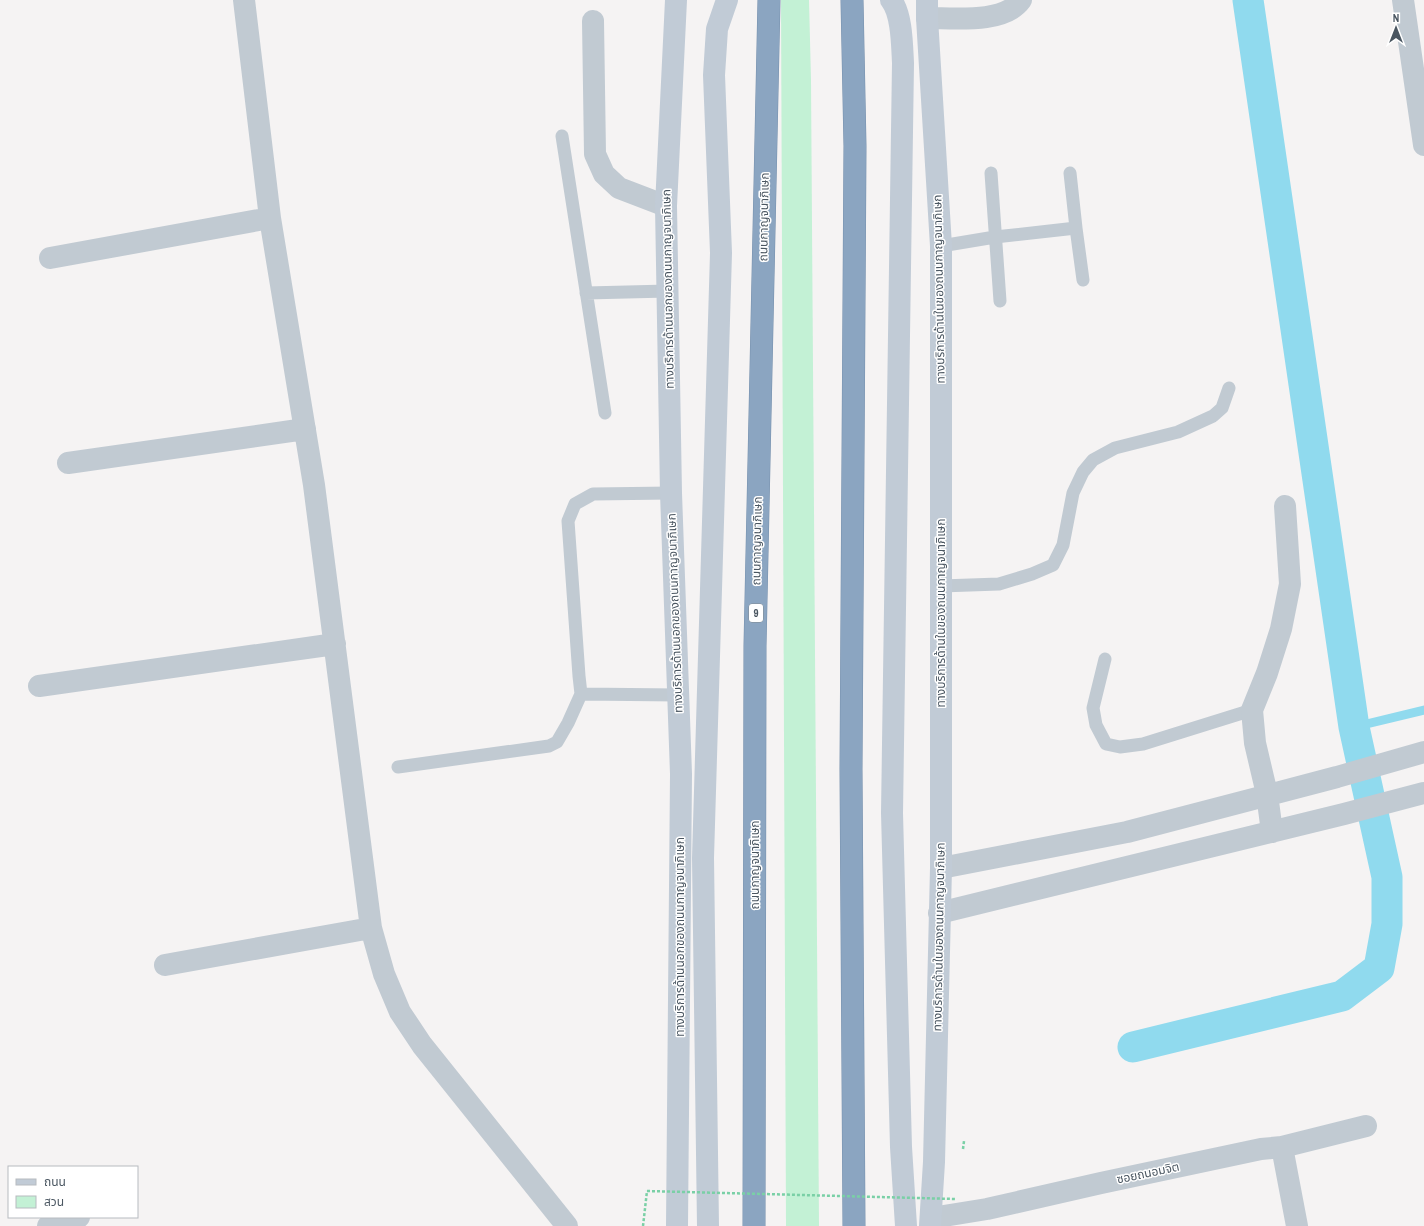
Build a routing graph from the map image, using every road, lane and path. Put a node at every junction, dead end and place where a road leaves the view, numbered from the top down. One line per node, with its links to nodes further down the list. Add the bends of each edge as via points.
1 (244, 0): 17 (street)
2 (676, 0): 16 (main road, ทางบริการด้านนอกของถนนกาญจนาภิเษก)
3 (727, 0): 58 (main road, via 717,29 714,75 721,253 703,858)
4 (769, 0): 59 (highway, ถนนกาญจนาภิเษก / 9, via 755,646)
5 (852, 0): 60 (highway, via 855,146 851,777)
6 (891, 0): 61 (main road, via 895,5 901,32 903,63 892,813 901,1147)
7 (1021, 0): 9 (street, via 1007,12 989,17)
8 (1404, 0): 11 (street)
9 (927, 9): 20 (main road, ทางบริการด้านในของถนนกาญจนาภิเษก)
10 (593, 21): 16 (street, via 595,154 604,174 618,188)
11 (1417, 50): 13 (street)
12 (562, 136): 24 (lane)
13 (1424, 145)
14 (991, 173): 19 (lane)
15 (1070, 173): 18 (lane)
16 (666, 206): 23 (main road, ทางบริการด้านนอกของถนนกาญจนาภิเษก)
17 (270, 218): 21 (street); 28 (street)
18 (1076, 228): 19 (lane); 22 (lane)
19 (995, 237): 20 (lane); 25 (lane)
20 (941, 246): 32 (main road, ทางบริการด้านในของถนนกาญจนาภิเษก)
21 (50, 258)
22 (1083, 280)
23 (668, 290): 24 (lane); 30 (main road, ทางบริการด้านนอกของถนนกาญจนาภิเษก)
24 (586, 293): 27 (lane)
25 (1000, 302)
26 (1229, 388): 32 (lane, via 1222,408 1213,416 1178,432 1115,448 1094,460 1083,472 1073,493 1063,545 1053,565 999,584)
27 (605, 413)
28 (305, 429): 29 (street); 33 (street)
29 (68, 463)
30 (670, 493): 36 (lane, via 593,494 575,504 568,521); 37 (main road, ทางบริการด้านนอกของถนนกาญจนาภิเษก)
31 (1284, 506): 38 (street, via 1290,584 1281,629)
32 (941, 586): 44 (main road, ทางบริการด้านในของถนนกาญจนาภิเษก)
33 (335, 644): 35 (street); 46 (street)
34 (1105, 658): 38 (lane, via 1093,708 1096,725 1106,744 1120,747 1143,744)
35 (39, 686)
36 (581, 694): 37 (lane); 40 (lane, via 557,742 548,746)
37 (678, 695): 57 (main road, ทางบริการด้านนอกของถนนกาญจนาภิเษก, via 681,782)
38 (1252, 710): 41 (street, via 1255,743)
39 (1424, 752): 41 (street)
40 (398, 767)
41 (1268, 794): 43 (street); 44 (street, via 1127,832)
42 (1417, 795): 43 (street)
43 (1272, 832): 45 (street)
44 (941, 868): 45 (main road, ทางบริการด้านในของถนนกาญจนาภิเษก)
45 (939, 913): 53 (main road, ทางบริการด้านในของถนนกาญจนาภิเษก, via 934,1162)
46 (371, 928): 47 (street); 55 (street, via 384,974 400,1012 422,1045)
47 (165, 965)
48 (1366, 1126): 49 (street, ซอยถนอมจิต)
49 (1282, 1147): 52 (street, ซอยถนอมจิต, via 1261,1149 1101,1183); 62 (street)
50 (956, 1199): 56 (path, bridge, via 647,1191)
51 (76, 1218): 54 (street)
52 (990, 1218): 53 (street, ซอยถนอมจิต)
53 (930, 1222)
54 (48, 1226)
55 (567, 1226)
56 (642, 1226)
57 (677, 1226)
58 (708, 1226)
59 (754, 1226)
60 (854, 1226)
61 (906, 1226)
62 (1297, 1226)

